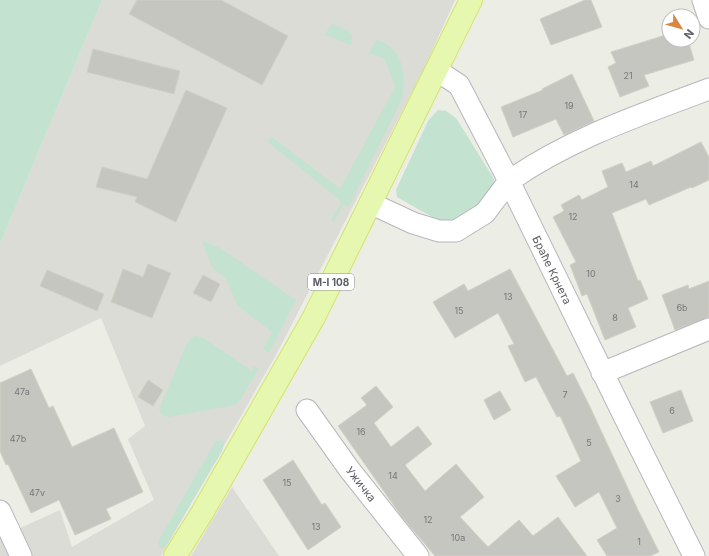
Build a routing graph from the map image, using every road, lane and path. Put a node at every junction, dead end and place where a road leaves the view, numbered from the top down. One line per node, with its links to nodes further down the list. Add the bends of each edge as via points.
1 (471, 0): 4 (main road, M-I 108)
2 (703, 0): 3 (street)
3 (709, 18)
4 (436, 70): 6 (street, Браће Крнета, via 459,85); 7 (main road, M-I 108)
5 (709, 89): 6 (street, via 593,133 533,164)
6 (510, 181): 7 (street, via 485,212 456,231 439,231 413,223); 9 (street, Браће Крнета)
7 (370, 203): 13 (main road, M-I 108, via 314,317)
8 (709, 329): 9 (street)
9 (602, 373): 15 (street, Браће Крнета)
10 (307, 410): 14 (street, Ужичка, via 348,469)
11 (0, 511): 12 (street)
12 (21, 556)
13 (175, 556)
14 (418, 556)
15 (694, 556)

